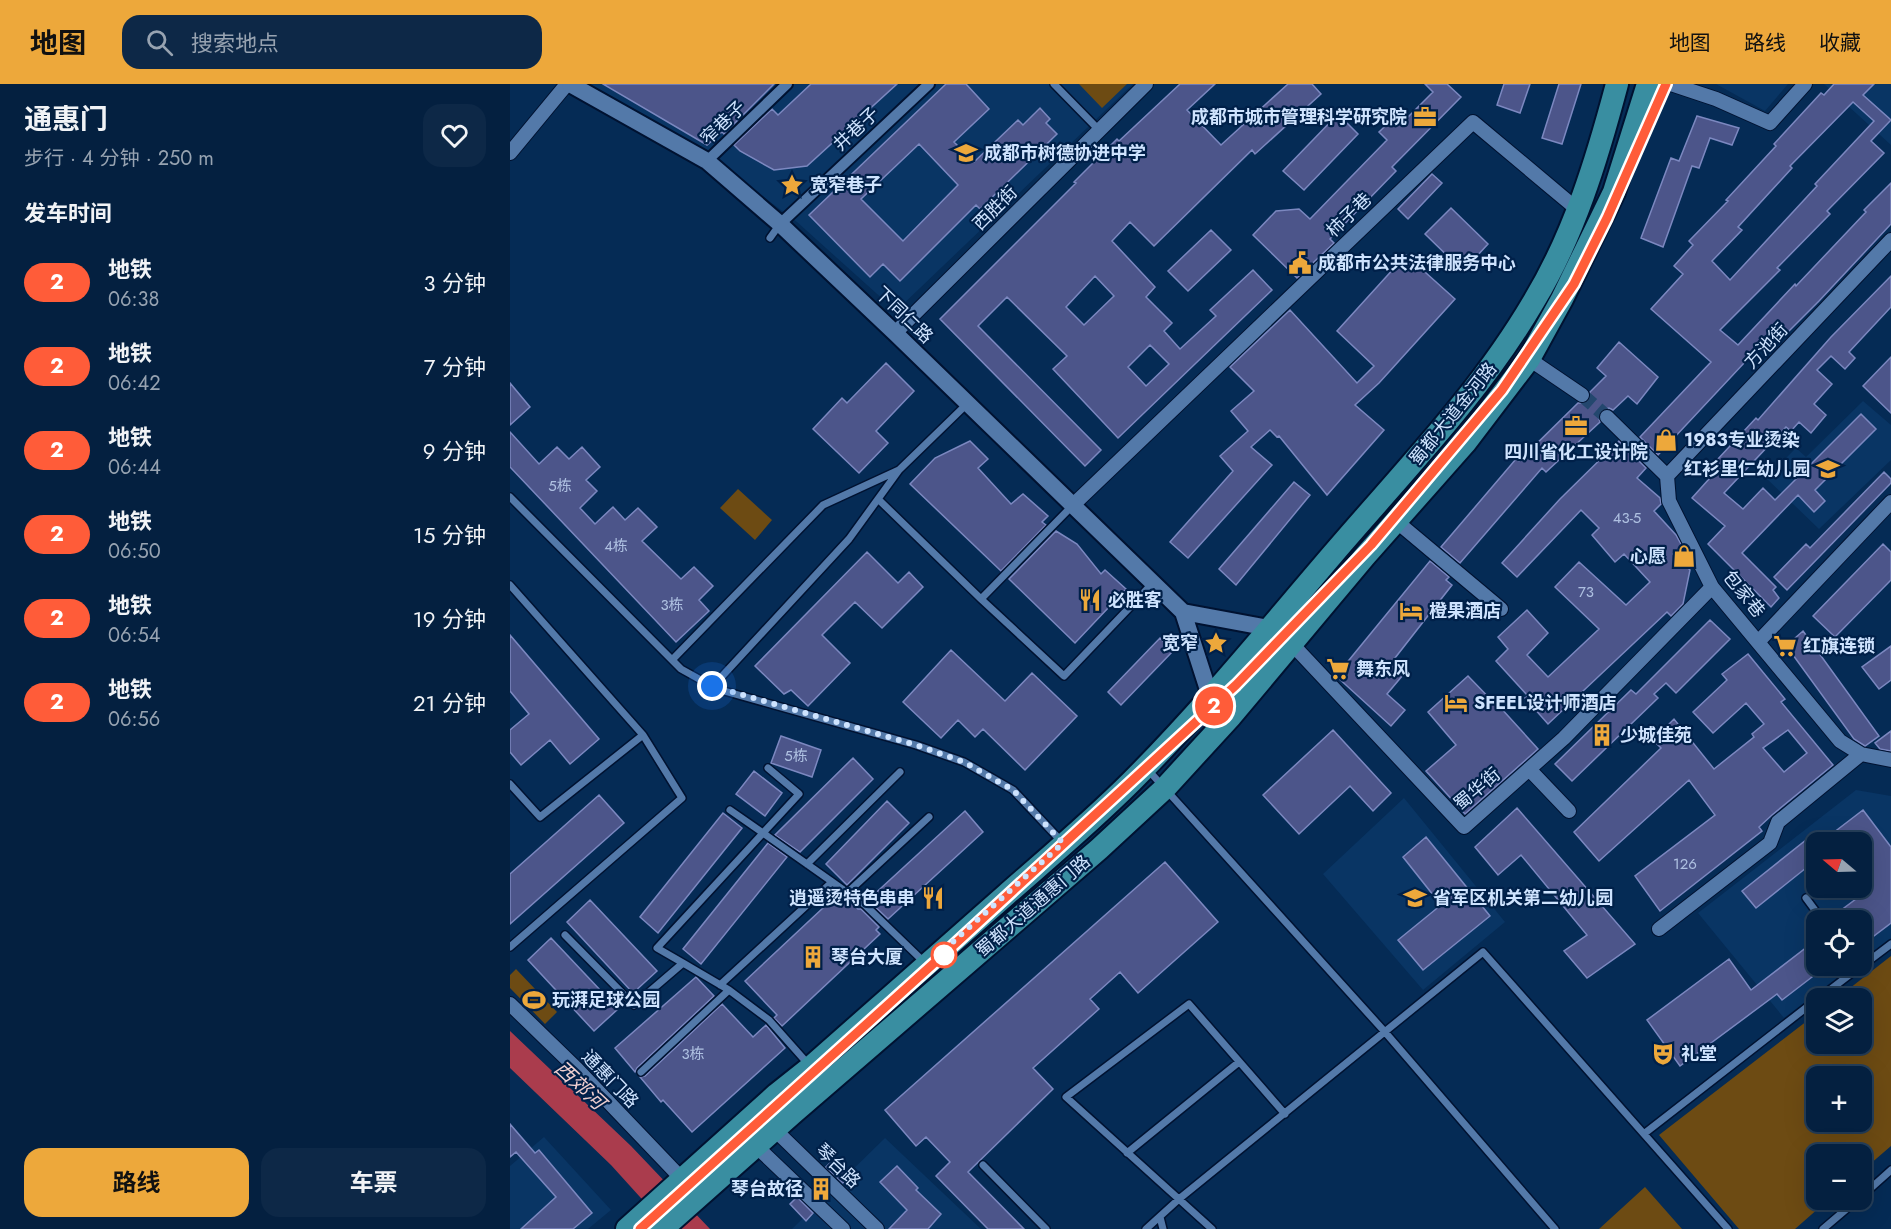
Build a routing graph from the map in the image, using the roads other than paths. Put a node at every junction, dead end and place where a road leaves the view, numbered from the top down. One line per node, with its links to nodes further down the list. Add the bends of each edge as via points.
1 (568, 84): 11 (street); 12 (street, 下同仁路)
2 (787, 84): 12 (street, 窄巷子)
3 (929, 84): 14 (street, 井巷子)
4 (1054, 84): 10 (lane)
5 (1146, 84): 10 (street, 西胜街)
6 (1617, 84): 13 (main road, 蜀都大道金河路)
7 (1648, 84): 17 (main road, 蜀都大道金河路, via 1614,192)
8 (1671, 84): 9 (street, via 1770,123)
9 (1805, 84)
10 (1099, 130): 16 (street, 西胜街)
11 (510, 153)
12 (707, 161): 14 (street, 下同仁路)
13 (1578, 210): 26 (street, 柿子巷, via 1473,122); 34 (main road, 蜀都大道金河路, via 1535,300 1488,370)
14 (775, 231): 16 (street, 下同仁路)
15 (1891, 240): 22 (street, 方池街)
16 (895, 333): 19 (street, 下同仁路)
17 (1529, 359): 18 (street); 27 (main road, 蜀都大道金河路, via 1466,443)
18 (1582, 395)
19 (968, 403): 21 (lane); 26 (street, 下同仁路)
20 (1607, 417): 22 (street)
21 (899, 470): 24 (lane); 37 (lane, via 824,505)
22 (1667, 476): 30 (street, 包家巷, via 1669,501)
23 (510, 497): 37 (lane)
24 (878, 499): 31 (lane); 38 (lane, via 849,539)
25 (1891, 502): 35 (street)
26 (1073, 505): 28 (street, 下同仁路); 31 (lane)
27 (1396, 521): 32 (street); 36 (main road, 蜀都大道金河路)
28 (1153, 583): 31 (lane, via 1064,676); 33 (street, 下同仁路)
29 (510, 585): 41 (lane)
30 (1712, 587): 35 (street, 包家巷); 46 (street, 蜀华街)
31 (981, 599)
32 (1501, 609)
33 (1183, 612): 34 (street); 39 (street, 下同仁路)
34 (1269, 628): 36 (street, 蜀华街); 39 (main road, 蜀都大道金河路); 40 (main road)
35 (1758, 641): 42 (street, 包家巷, via 1840,741)
36 (1292, 644): 40 (main road, 蜀都大道通惠门路); 46 (street, 蜀华街, via 1464,827)
37 (672, 660): 38 (lane)
38 (712, 686): 54 (lane, via 964,762 1013,790)
39 (1210, 696): 44 (main road, 蜀都大道通惠门路)
40 (1231, 716): 49 (main road, 蜀都大道通惠门路)
41 (643, 735): 48 (lane, via 540,817); 63 (lane, via 682,798)
42 (1861, 754): 43 (street, 包家巷); 60 (street, via 1778,822 1770,843)
43 (1891, 760)
44 (1145, 767): 49 (lane); 54 (main road, 蜀都大道通惠门路)
45 (768, 768): 53 (lane, via 799,794)
46 (1529, 769): 51 (street)
47 (900, 772): 55 (lane)
48 (510, 784)
49 (1165, 788): 73 (lane); 78 (main road, 蜀都大道通惠门路)
50 (730, 810): 53 (lane)
51 (1569, 811)
52 (929, 817): 57 (lane)
53 (763, 832): 55 (lane); 65 (lane, via 657,948)
54 (1063, 843): 66 (main road, 蜀都大道通惠门路)
55 (807, 864): 56 (lane)
56 (832, 882): 57 (lane); 68 (lane)
57 (847, 893): 66 (lane, via 865,905)
58 (1806, 898): 59 (lane)
59 (1815, 910)
60 (1659, 930)
61 (565, 935): 65 (lane, via 634,1005)
62 (1891, 944): 64 (lane)
63 (510, 947)
64 (1872, 958)
65 (682, 963): 68 (lane)
66 (927, 965): 75 (main road, 蜀都大道通惠门路)
67 (1848, 976): 69 (lane)
68 (720, 985): 70 (lane)
69 (1832, 988)
70 (729, 990): 75 (lane, via 769,1020); 76 (lane)
71 (510, 1004): 84 (street, 通惠门路)
72 (1806, 1008): 79 (lane)
73 (1385, 1032): 77 (lane); 79 (lane, via 1483,952); 97 (lane)
74 (1239, 1062): 77 (lane); 81 (lane); 81 (lane, via 1189,1004 1066,1097)
75 (811, 1067): 84 (main road, 蜀都大道通惠门路)
76 (641, 1072)
77 (1285, 1114): 86 (lane)
78 (774, 1129): 80 (main road, 蜀都大道通惠门路); 92 (street, 琴台路)
79 (1645, 1132): 98 (lane)
80 (756, 1146): 90 (main road, 蜀都大道通惠门路); 91 (street)
81 (1127, 1153): 86 (lane)
82 (983, 1165): 93 (lane)
83 (1891, 1170): 85 (lane)
84 (683, 1180): 89 (main road, 蜀都大道通惠门路)
85 (1872, 1187)
86 (1179, 1199): 88 (lane); 96 (lane)
87 (1845, 1210): 99 (lane)
88 (1160, 1217): 94 (lane); 95 (lane)
89 (627, 1229)
90 (662, 1229)
91 (843, 1229)
92 (877, 1229)
93 (1046, 1229)
94 (1146, 1229)
95 (1163, 1229)
96 (1212, 1229)
97 (1555, 1229)
98 (1728, 1229)
99 (1823, 1229)

